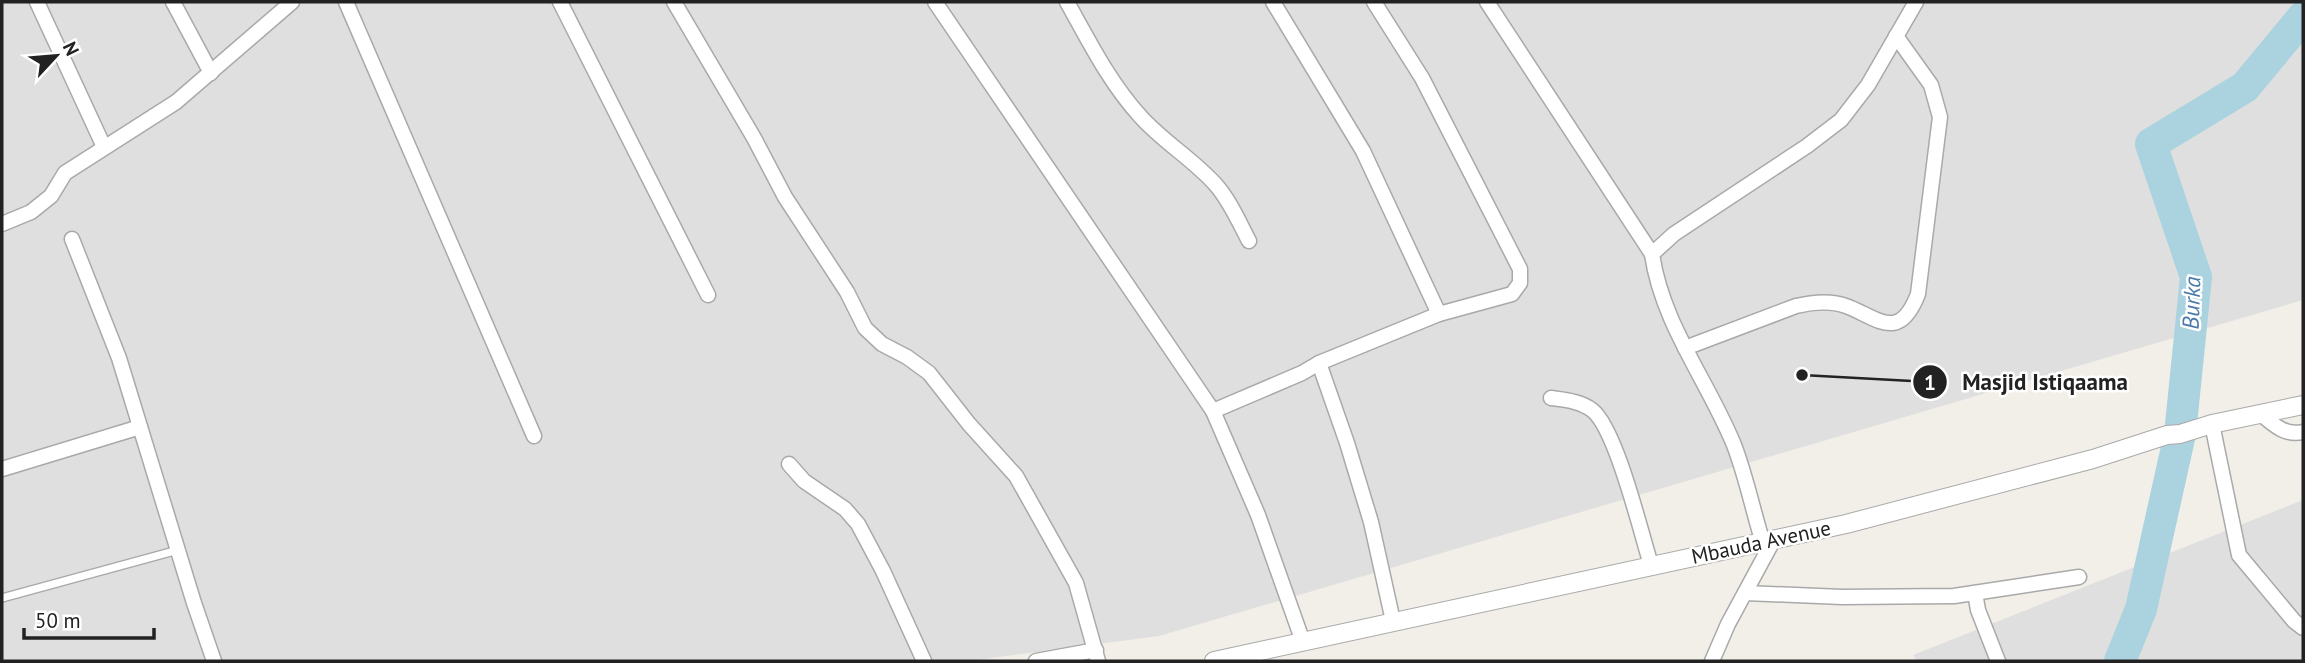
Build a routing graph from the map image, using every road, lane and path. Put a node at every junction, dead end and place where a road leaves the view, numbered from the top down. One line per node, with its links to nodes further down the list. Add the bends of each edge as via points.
1 (37, 2): 15 (street)
2 (173, 2): 14 (street)
3 (346, 2): 31 (street)
4 (560, 2): 20 (street)
5 (674, 2): 44 (street, via 865,328 929,373 1016,476 1076,583)
6 (1067, 2): 18 (street, via 1124,96 1161,138 1215,184)
7 (1273, 2): 21 (street, via 1363,151)
8 (1374, 2): 21 (street, via 1422,78 1520,269 1512,294)
9 (1487, 2): 19 (street)
10 (1916, 2): 13 (street)
11 (939, 3): 26 (street)
12 (287, 4): 14 (street)
13 (1896, 36): 19 (street, via 1841,120 1674,234); 22 (street, via 1931,85 1940,117 1913,307 1900,320 1884,323 1846,306 1813,302)
14 (211, 73): 15 (street, via 176,102)
15 (104, 147): 16 (street, via 65,173 51,196 31,212)
16 (2, 225)
17 (72, 239): 29 (street, via 120,358)
18 (1249, 241)
19 (1652, 254): 22 (street, via 1659,289)
20 (708, 295)
21 (1439, 314): 23 (street)
22 (1685, 348): 34 (street, via 1734,446)
23 (1318, 363): 26 (street); 41 (street, via 1371,522)
24 (1551, 398): 36 (street, via 1575,402 1593,411 1603,424 1622,467)
25 (2303, 405): 27 (street, Mbauda Avenue)
26 (1213, 411): 43 (street, via 1258,515)
27 (2261, 414): 28 (street, Mbauda Avenue); 30 (street, via 2279,430)
28 (2212, 425): 34 (street, Mbauda Avenue, via 1859,521); 42 (street, via 2239,555)
29 (140, 427): 33 (street); 35 (street)
30 (2303, 432)
31 (534, 436)
32 (789, 464): 46 (street, via 858,524)
33 (2, 469)
34 (1768, 541): 36 (street, Mbauda Avenue); 38 (street)
35 (178, 550): 40 (lane); 45 (street)
36 (1651, 565): 41 (street, Mbauda Avenue)
37 (2079, 577): 39 (street)
38 (1745, 593): 39 (street, via 1842,597); 49 (street)
39 (1975, 593): 50 (street)
40 (2, 598)
41 (1393, 621): 43 (street, Mbauda Avenue)
42 (2300, 621)
43 (1303, 642): 48 (street, Mbauda Avenue)
44 (1097, 656): 47 (street)
45 (214, 661)
46 (924, 661)
47 (1036, 661)
48 (1214, 661)
49 (1712, 661)
50 (1998, 661)

